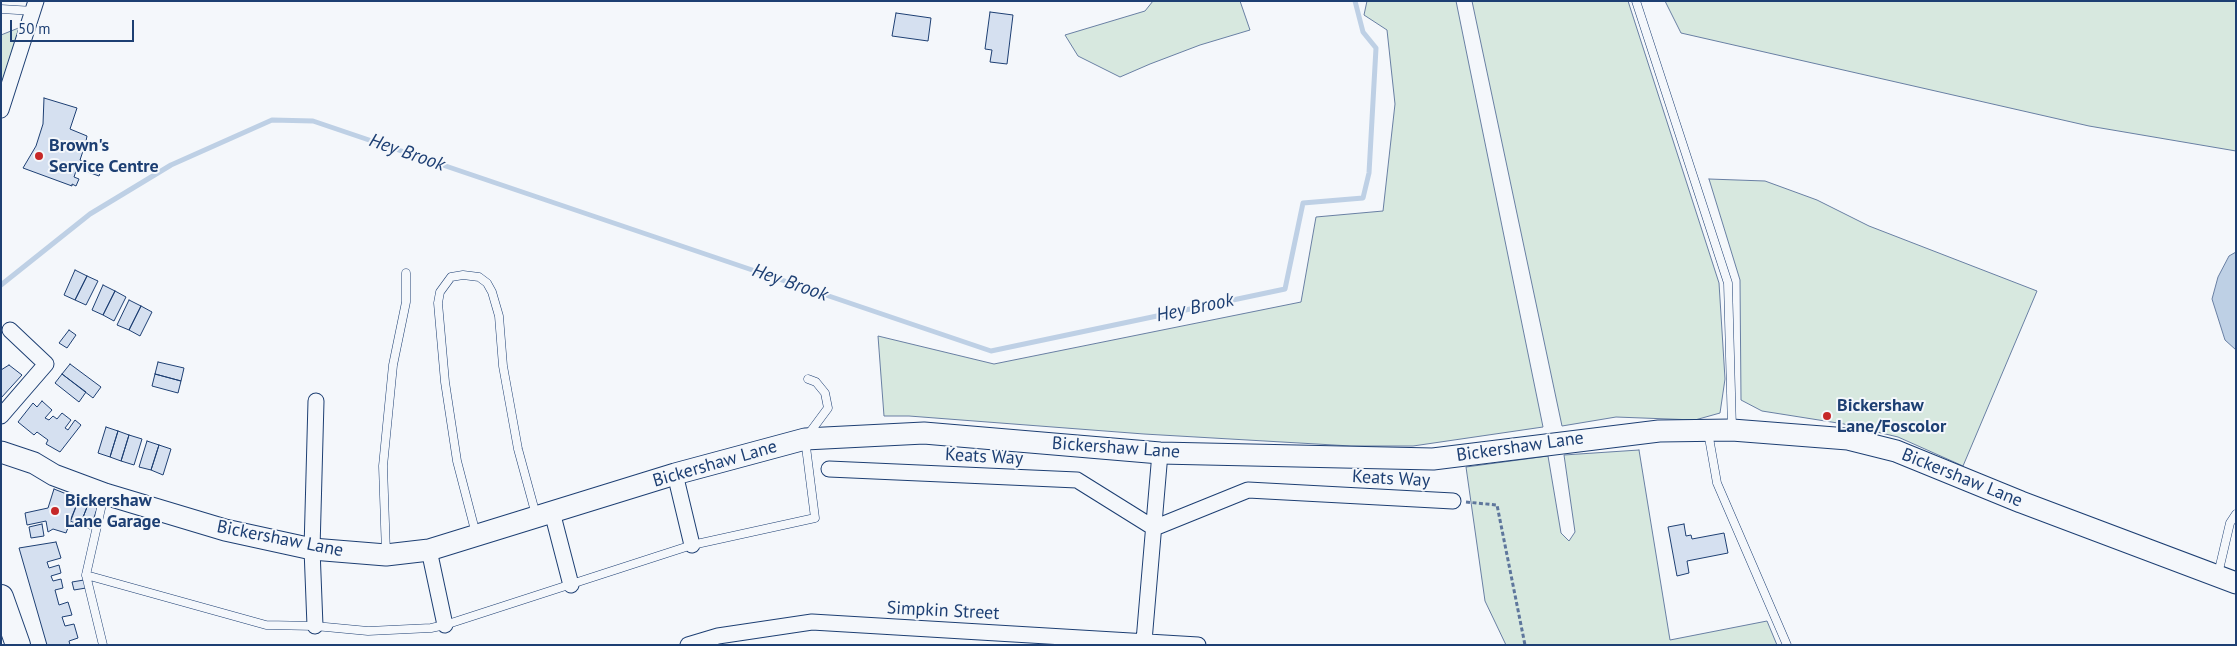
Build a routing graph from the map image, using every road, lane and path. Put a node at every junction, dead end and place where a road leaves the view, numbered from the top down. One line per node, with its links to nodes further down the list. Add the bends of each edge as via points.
1 (1636, 1): 11 (lane, via 1728,283)
2 (4, 6): 3 (lane)
3 (35, 6): 4 (street)
4 (1, 110)
5 (406, 272): 26 (lane, via 406,302 393,365 384,466)
6 (10, 330): 9 (street, via 46,364)
7 (808, 379): 12 (lane, via 816,382 825,394 828,408)
8 (316, 402): 24 (street)
9 (1, 416)
10 (1708, 430): 11 (main road, Bickershaw Lane); 14 (main road, Bickershaw Lane, via 1659,430 1433,459); 41 (lane, via 1717,483)
11 (1732, 430): 28 (main road, Bickershaw Lane, via 1848,439 1896,451)
12 (804, 439): 14 (main road, Bickershaw Lane, via 924,433); 16 (main road, Bickershaw Lane); 23 (lane, via 815,518)
13 (1, 452): 17 (main road, Bickershaw Lane)
14 (1160, 453): 21 (street)
15 (829, 469): 21 (street, Keats Way, via 1077,480)
16 (675, 474): 19 (main road, Bickershaw Lane); 23 (street)
17 (105, 494): 24 (main road, Bickershaw Lane, via 234,533); 27 (lane)
18 (1454, 501): 21 (street, Keats Way, via 1248,490); 40 (path, via 1497,505)
19 (544, 514): 22 (main road, Bickershaw Lane); 22 (lane, via 518,448 503,366 499,316 492,292 479,277 451,277 440,292 438,303 445,382 456,461); 29 (street)
20 (2236, 514): 28 (lane, via 2230,523)
21 (1154, 528): 35 (street)
22 (476, 537): 25 (main road, Bickershaw Lane)
23 (692, 544): 29 (lane)
24 (312, 549): 26 (main road, Bickershaw Lane); 32 (street)
25 (430, 550): 26 (main road, Bickershaw Lane); 31 (street)
26 (386, 555)
27 (86, 575): 32 (lane, via 266,625); 37 (lane)
28 (2227, 580)
29 (571, 585): 31 (lane)
30 (1, 597): 36 (main road)
31 (445, 625): 32 (lane, via 368,631)
32 (315, 626)
33 (719, 640): 34 (street, Simpkin Street, via 812,622); 38 (street, Simpkin Street)
34 (1048, 640): 35 (street, Simpkin Street)
35 (1144, 641): 39 (street, Simpkin Street)
36 (18, 645)
37 (103, 645)
38 (688, 645)
39 (1198, 645)
40 (1525, 645)
41 (1787, 645)

